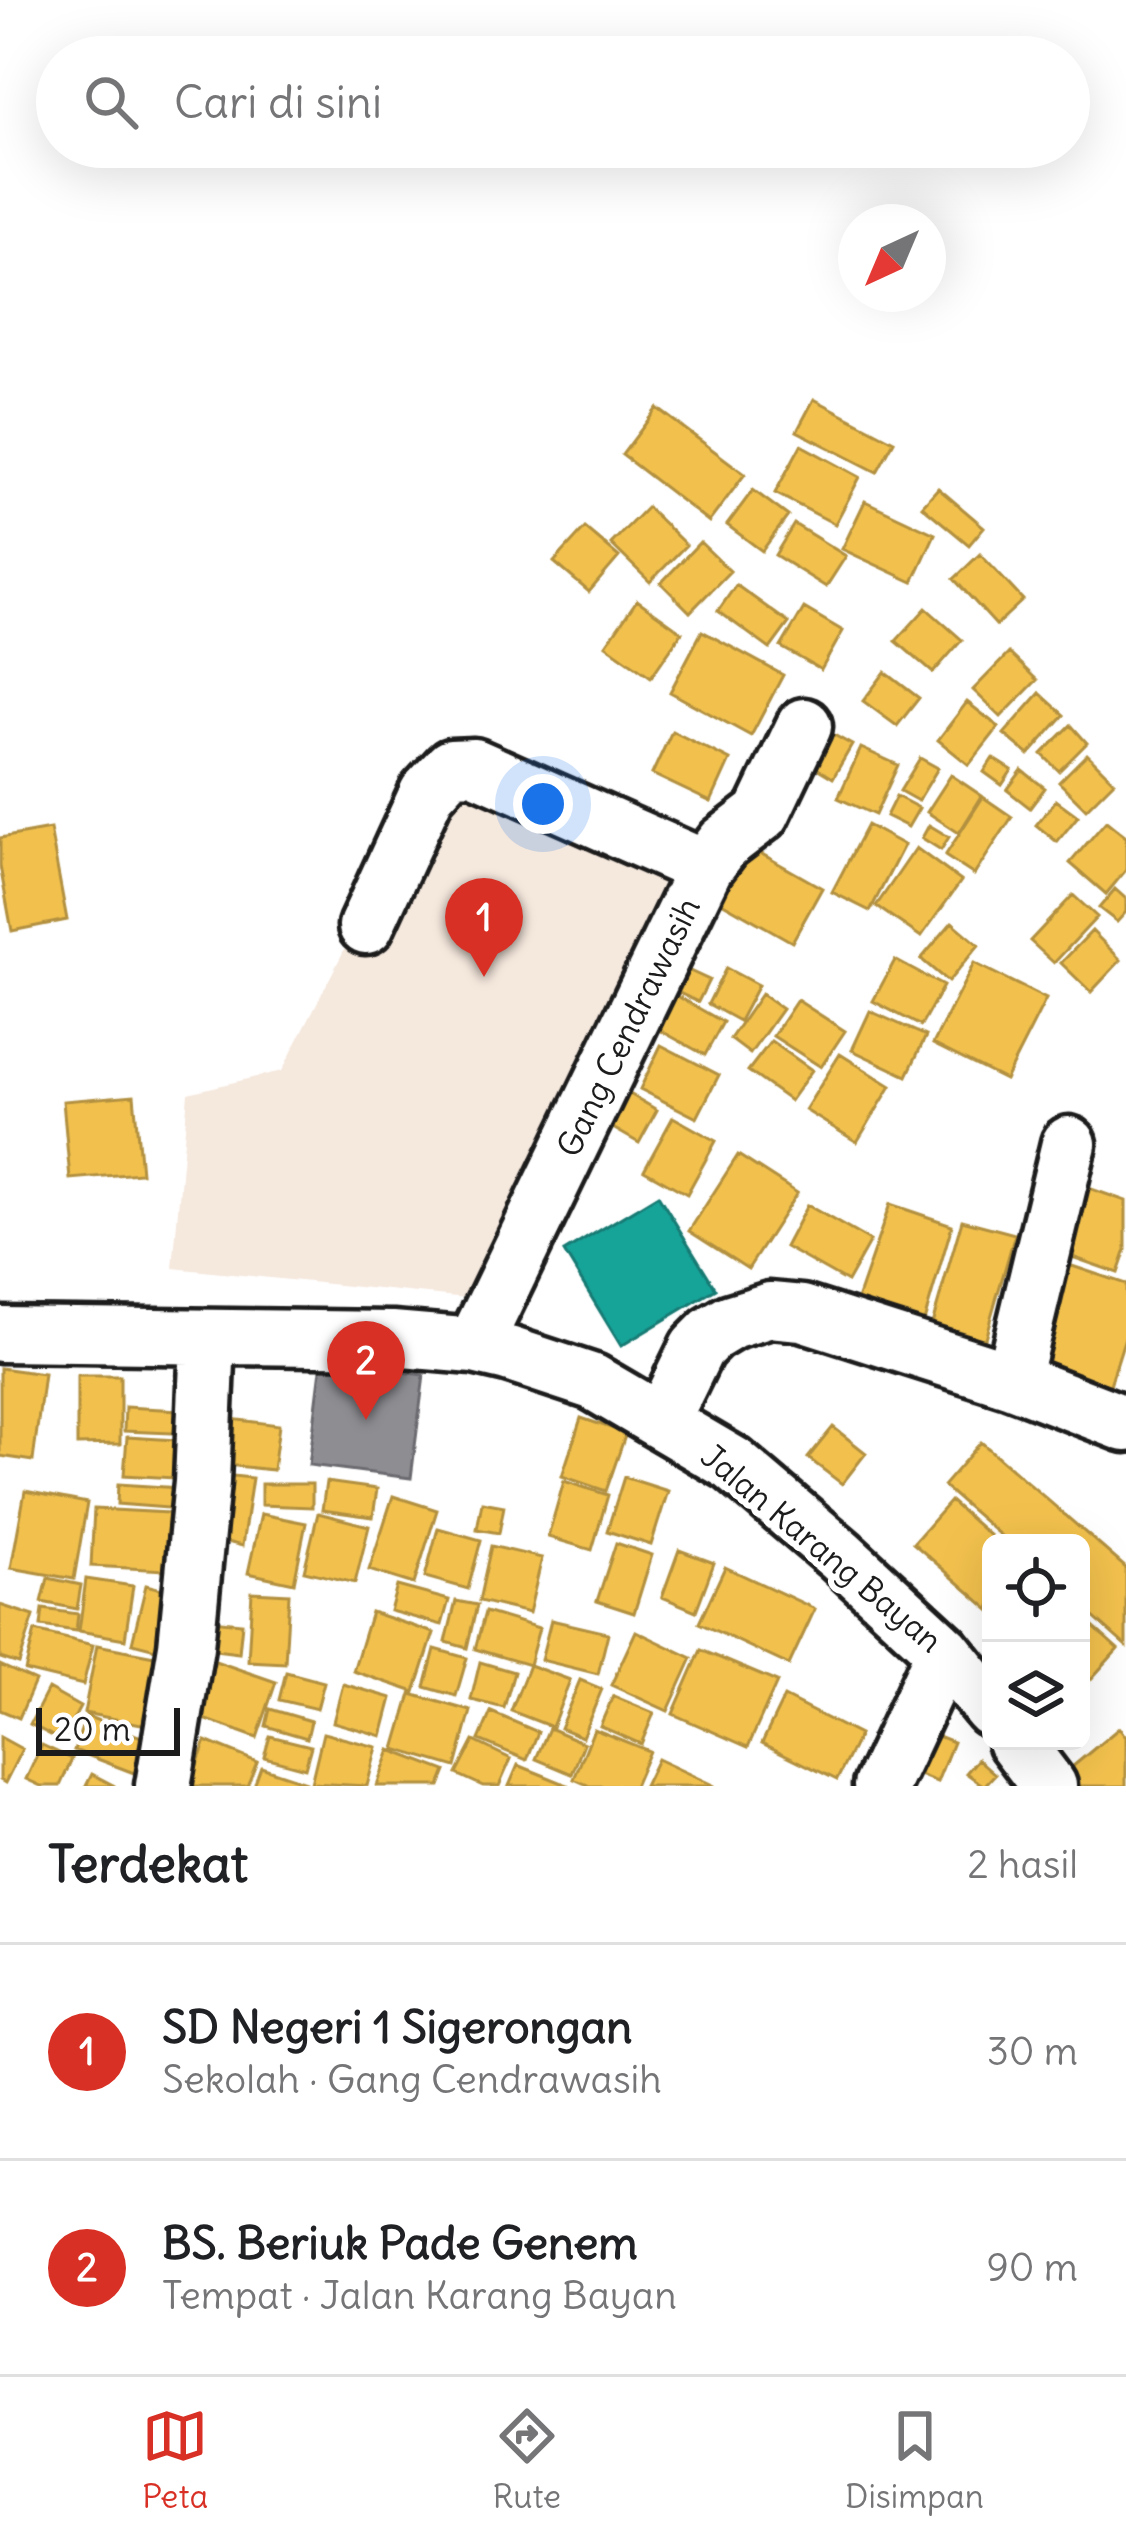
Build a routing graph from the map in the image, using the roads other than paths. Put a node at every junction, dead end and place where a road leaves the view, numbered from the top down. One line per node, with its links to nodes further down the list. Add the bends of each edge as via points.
1 (803, 726): 2 (street, Gang Cendrawasih, via 762,814)
2 (705, 868): 3 (street, via 473,766 451,767 427,793); 7 (street, Gang Cendrawasih)
3 (365, 926)
4 (1069, 1144): 8 (street)
5 (0, 1334): 6 (street, Jalan Karang Bayan)
6 (208, 1336): 7 (street, Jalan Karang Bayan); 14 (street, via 188,1623)
7 (474, 1346): 9 (street, Jalan Karang Bayan, via 593,1382)
8 (1012, 1379): 9 (street, via 802,1312 770,1310 731,1322 697,1348); 10 (street)
9 (662, 1420): 11 (street, Jalan Karang Bayan, via 734,1464)
10 (1126, 1424)
11 (944, 1651): 12 (street, Jalan Karang Bayan); 15 (street)
12 (982, 1698)
13 (1023, 1750): 16 (street)
14 (163, 1786)
15 (881, 1786)
16 (1049, 1786)

